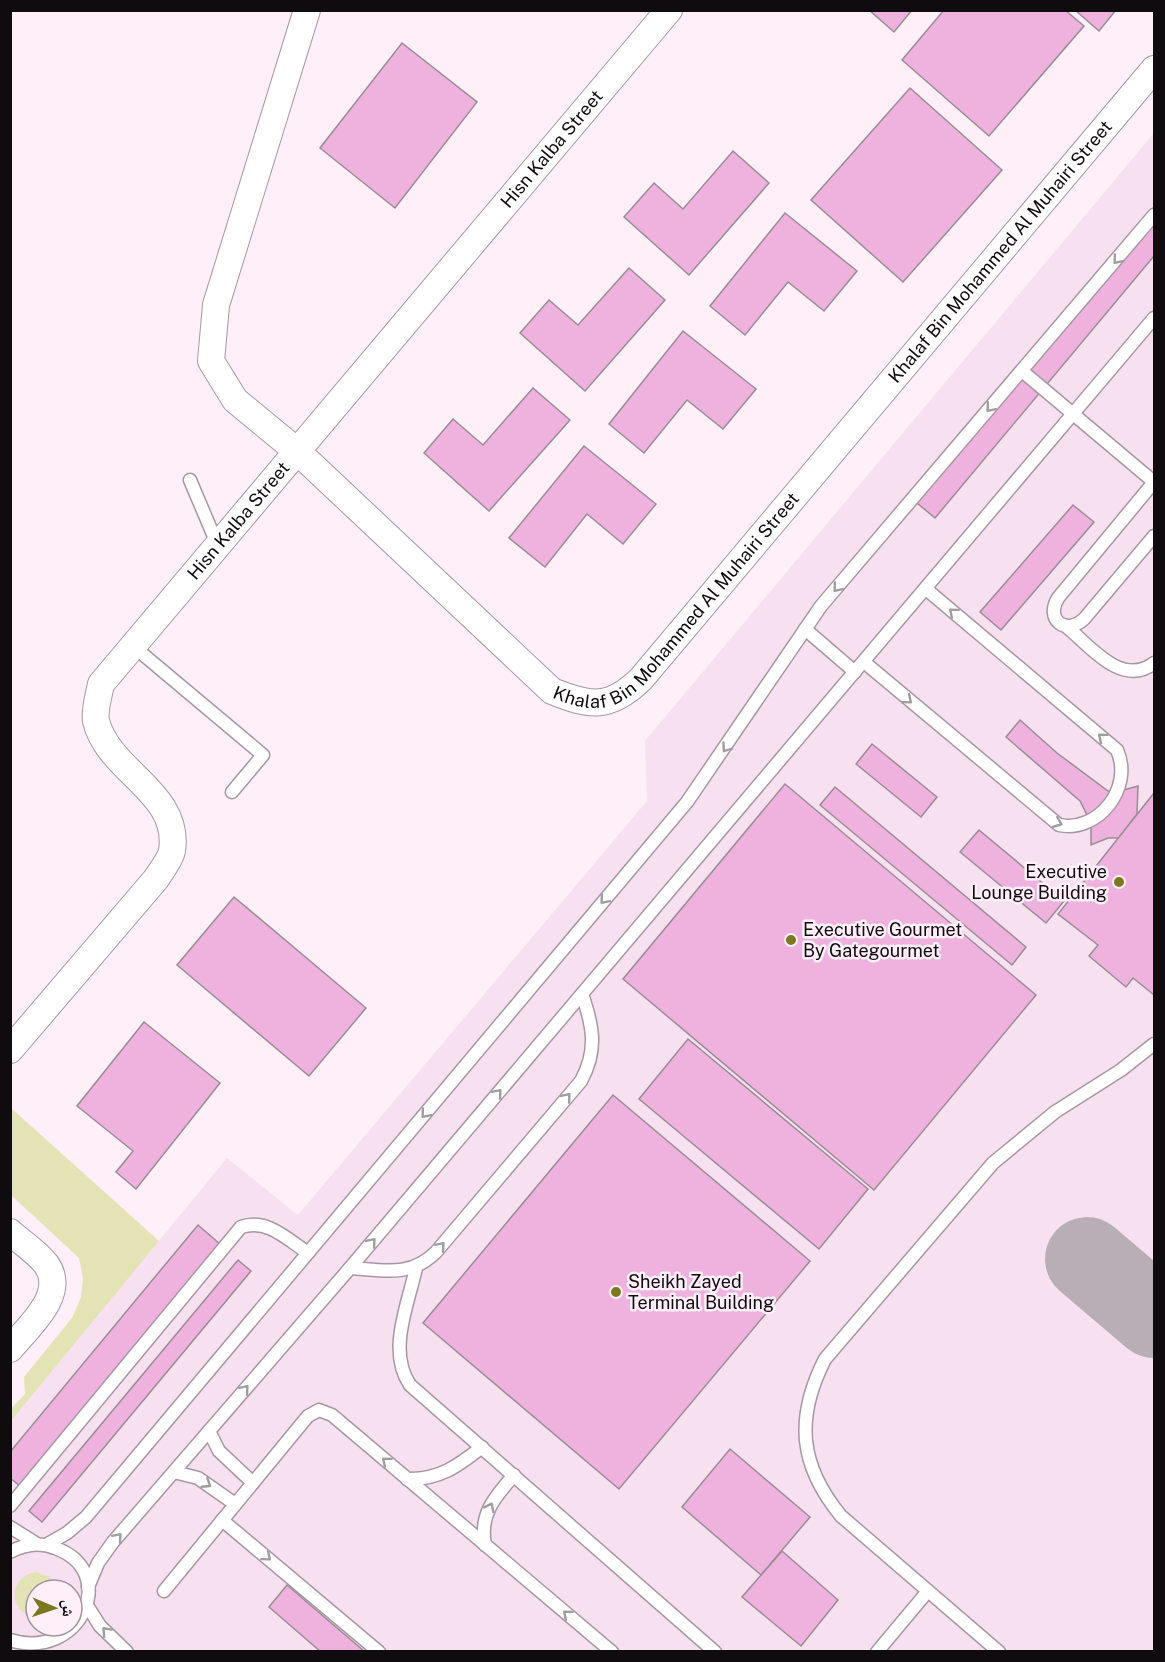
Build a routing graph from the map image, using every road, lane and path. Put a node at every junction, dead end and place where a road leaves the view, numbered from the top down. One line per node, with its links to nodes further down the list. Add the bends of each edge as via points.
1 (308, 10): 8 (street, Khalaf Bin Mohammed Al Muhairi Street, via 216,305 211,361 236,400)
2 (669, 10): 8 (street, Hisn Kalba Street)
3 (1155, 69): 8 (street, Khalaf Bin Mohammed Al Muhairi Street, via 641,679 626,693 606,703 579,702 552,691)
4 (1155, 215): 6 (lane, one-way to 6)
5 (1155, 318): 7 (lane)
6 (1022, 371): 7 (lane); 15 (lane, one-way to 15)
7 (1073, 414): 10 (lane); 13 (lane)
8 (298, 452): 12 (street, Hisn Kalba Street)
9 (190, 480): 12 (lane)
10 (1154, 482): 14 (lane, via 1053,606 1059,623)
11 (1155, 536): 14 (lane, via 1084,619 1077,626)
12 (218, 546): 16 (street, Hisn Kalba Street)
13 (926, 589): 17 (lane); 17 (lane, one-way to 13, via 1059,825 1084,825 1110,802 1120,788 1123,769 1116,750)
14 (1067, 627): 18 (lane, via 1114,666 1146,670)
15 (805, 629): 19 (lane); 25 (lane, one-way to 25, via 687,802)
16 (133, 646): 20 (lane, via 263,755); 23 (street, Hisn Kalba Street, via 101,684 95,718 104,744 162,803 172,825 172,853 156,879)
17 (864, 662): 19 (lane)
18 (1155, 663)
19 (855, 672): 21 (lane)
20 (232, 792)
21 (582, 994): 26 (lane, one-way to 21); 27 (lane, one-way to 21, via 436,1252 581,1081 589,1067 593,1037)
22 (1155, 1044): 44 (lane, via 1055,1112 993,1163 840,1340 814,1381 807,1404 807,1453 825,1498)
23 (10, 1050)
24 (10, 1232): 28 (street, via 46,1264 52,1281 50,1299)
25 (308, 1253): 36 (lane, via 263,1224 241,1227); 39 (lane, via 86,1517 68,1533)
26 (350, 1268): 27 (lane); 29 (lane, one-way to 26)
27 (416, 1268): 30 (lane, via 398,1352 404,1375)
28 (10, 1349)
29 (209, 1431): 31 (lane); 34 (lane, via 219,1451)
30 (482, 1447): 32 (lane); 33 (lane, via 447,1473)
31 (174, 1472): 35 (lane, one-way to 35, via 198,1478); 42 (lane, one-way to 31, via 105,1552)
32 (514, 1475): 40 (lane, one-way to 32, via 487,1510); 53 (lane)
33 (407, 1479): 34 (lane, one-way to 34, via 332,1415 319,1410 308,1416); 40 (lane)
34 (253, 1483): 35 (lane)
35 (235, 1504): 37 (lane)
36 (10, 1506)
37 (222, 1520): 43 (lane); 51 (lane, one-way to 51)
38 (10, 1527): 39 (lane)
39 (41, 1545): 41 (lane); 42 (lane, via 69,1555 85,1575)
40 (485, 1545): 52 (lane, one-way to 40)
41 (10, 1552)
42 (88, 1587): 45 (lane)
43 (164, 1591)
44 (928, 1591): 48 (lane); 54 (lane)
45 (88, 1607): 47 (lane, via 74,1633); 50 (lane, one-way to 45, via 100,1626)
46 (10, 1640): 49 (lane)
47 (54, 1649): 49 (lane)
48 (991, 1649)
49 (33, 1650)
50 (128, 1652)
51 (379, 1652)
52 (612, 1652)
53 (715, 1652)
54 (877, 1652)

